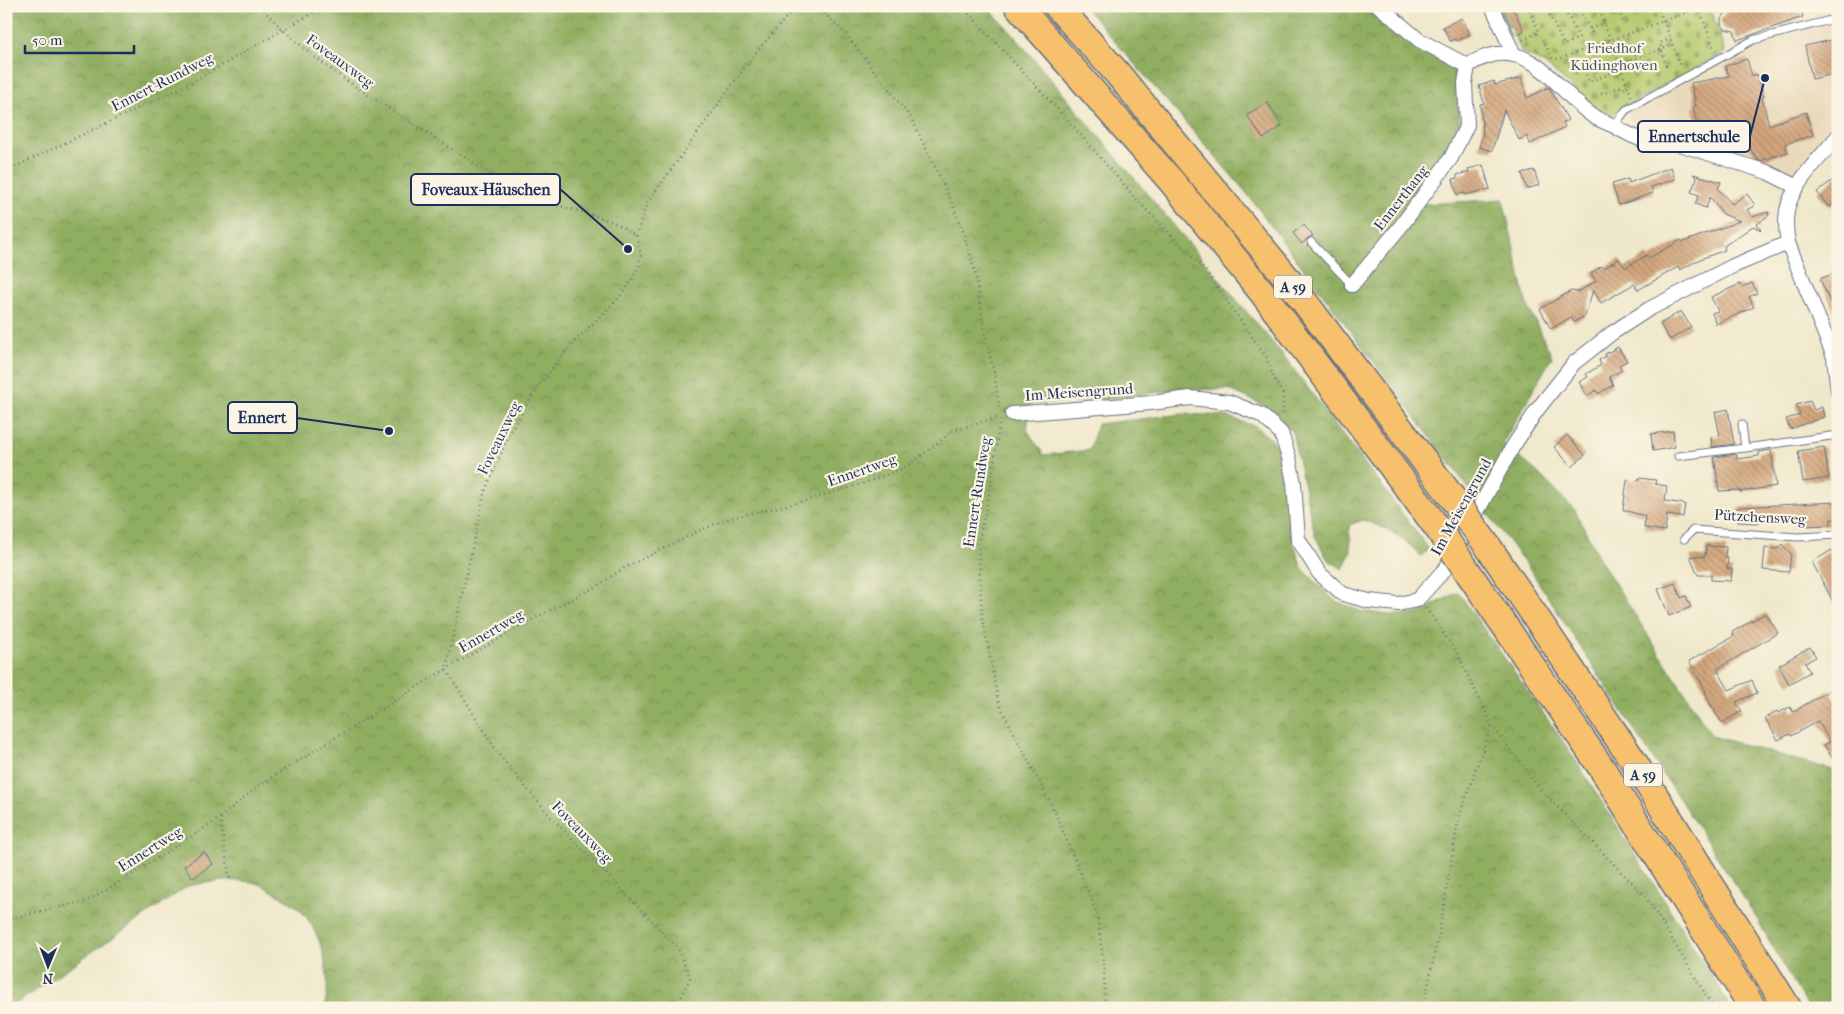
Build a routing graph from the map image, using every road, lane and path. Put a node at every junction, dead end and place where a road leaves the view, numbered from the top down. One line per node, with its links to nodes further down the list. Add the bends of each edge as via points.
1 (260, 6): 28 (path, Foveauxweg)
2 (325, 6): 28 (path, Ennert-Rundweg)
3 (796, 6): 52 (path, via 748,63 647,203)
4 (817, 6): 57 (path, Ennert-Rundweg, via 846,34 911,118 950,196 975,272 984,330)
5 (962, 6): 59 (path, via 1137,200 1206,271 1266,356 1283,394)
6 (1018, 6): 75 (highway, A 59, bridge, via 1172,182 1262,292 1439,530 1603,770)
7 (1057, 6): 76 (highway, A 59, bridge, via 1118,73 1282,272 1460,508 1632,759)
8 (1379, 6): 40 (street, via 1420,40)
9 (1492, 6): 36 (street)
10 (1527, 6): 36 (path, via 1539,32)
11 (1545, 6): 12 (path, via 1564,45 1579,38)
12 (1562, 6)
13 (1576, 6): 27 (path)
14 (1598, 6): 25 (path)
15 (1617, 6): 26 (path)
16 (1658, 6): 24 (path)
17 (1674, 6): 22 (path)
18 (1691, 6): 21 (path)
19 (1704, 6): 20 (path)
20 (1699, 8): 21 (path); 35 (path)
21 (1693, 11): 22 (path)
22 (1677, 16): 24 (path)
23 (1838, 18): 48 (lane, via 1753,40 1626,110)
24 (1663, 21): 30 (path); 31 (path)
25 (1604, 23): 27 (path); 31 (path)
26 (1624, 25)
27 (1590, 29): 29 (path)
28 (282, 30): 50 (path, Ennert-Rundweg, via 187,85); 52 (path, Foveauxweg, via 355,88 527,194 619,224)
29 (1593, 34)
30 (1671, 39): 34 (path); 37 (path, via 1660,43)
31 (1611, 41): 32 (path, via 1559,59 1552,58); 43 (path)
32 (1545, 44)
33 (1632, 45): 38 (path)
34 (1673, 45): 37 (path); 44 (path)
35 (1713, 46)
36 (1515, 49): 40 (street); 48 (street, via 1560,84 1596,118)
37 (1661, 49): 38 (path); 42 (path)
38 (1636, 58): 39 (path)
39 (1631, 60)
40 (1464, 65): 55 (street, Ennerthang, via 1467,125 1451,158)
41 (1583, 65): 43 (path, via 1589,82)
42 (1666, 66)
43 (1621, 69): 45 (path)
44 (1682, 70)
45 (1628, 87): 46 (path); 47 (path)
46 (1601, 94)
47 (1632, 98)
48 (1614, 126): 51 (street, via 1639,139 1676,143 1767,172)
49 (1838, 136): 51 (street)
50 (6, 171)
51 (1797, 187): 54 (street, via 1787,209)
52 (636, 236): 66 (path, Foveauxweg, via 641,256 631,282 571,345 539,385 510,432 484,494)
53 (1312, 242): 55 (lane, Ennerthang)
54 (1788, 243): 56 (street, via 1834,357); 65 (street, Im Meisengrund, via 1733,266 1649,309 1574,363 1512,448 1446,568)
55 (1352, 285)
56 (1838, 391)
57 (1004, 413): 59 (street, Im Meisengrund, via 1190,398 1229,402 1261,415); 66 (path, Ennertweg, via 952,431 902,469 801,502 730,518 703,529 624,568); 72 (path, Ennert-Rundweg, via 978,543 982,616 999,704 1054,810 1097,913)
58 (1742, 424): 61 (lane)
59 (1281, 434): 65 (street, Im Meisengrund, via 1294,483 1298,539 1319,574 1343,594 1369,601 1398,604)
60 (1838, 435): 61 (lane)
61 (1745, 448): 62 (lane)
62 (1678, 456)
63 (1838, 535): 64 (lane, Pützchensweg, via 1693,530)
64 (1684, 539)
65 (1417, 600): 67 (path, via 1458,653)
66 (446, 669): 68 (path, Ennertweg, via 258,786); 71 (path, Foveauxweg, via 499,755 549,815 678,948 690,978)
67 (1492, 725): 73 (path, via 1459,816); 74 (path, via 1540,789 1646,897)
68 (220, 818): 69 (path); 70 (path, Ennertweg, via 87,901)
69 (230, 881)
70 (6, 919)
71 (676, 1008)
72 (1105, 1008)
73 (1423, 1008)
74 (1714, 1008)
75 (1753, 1008)
76 (1788, 1008)

